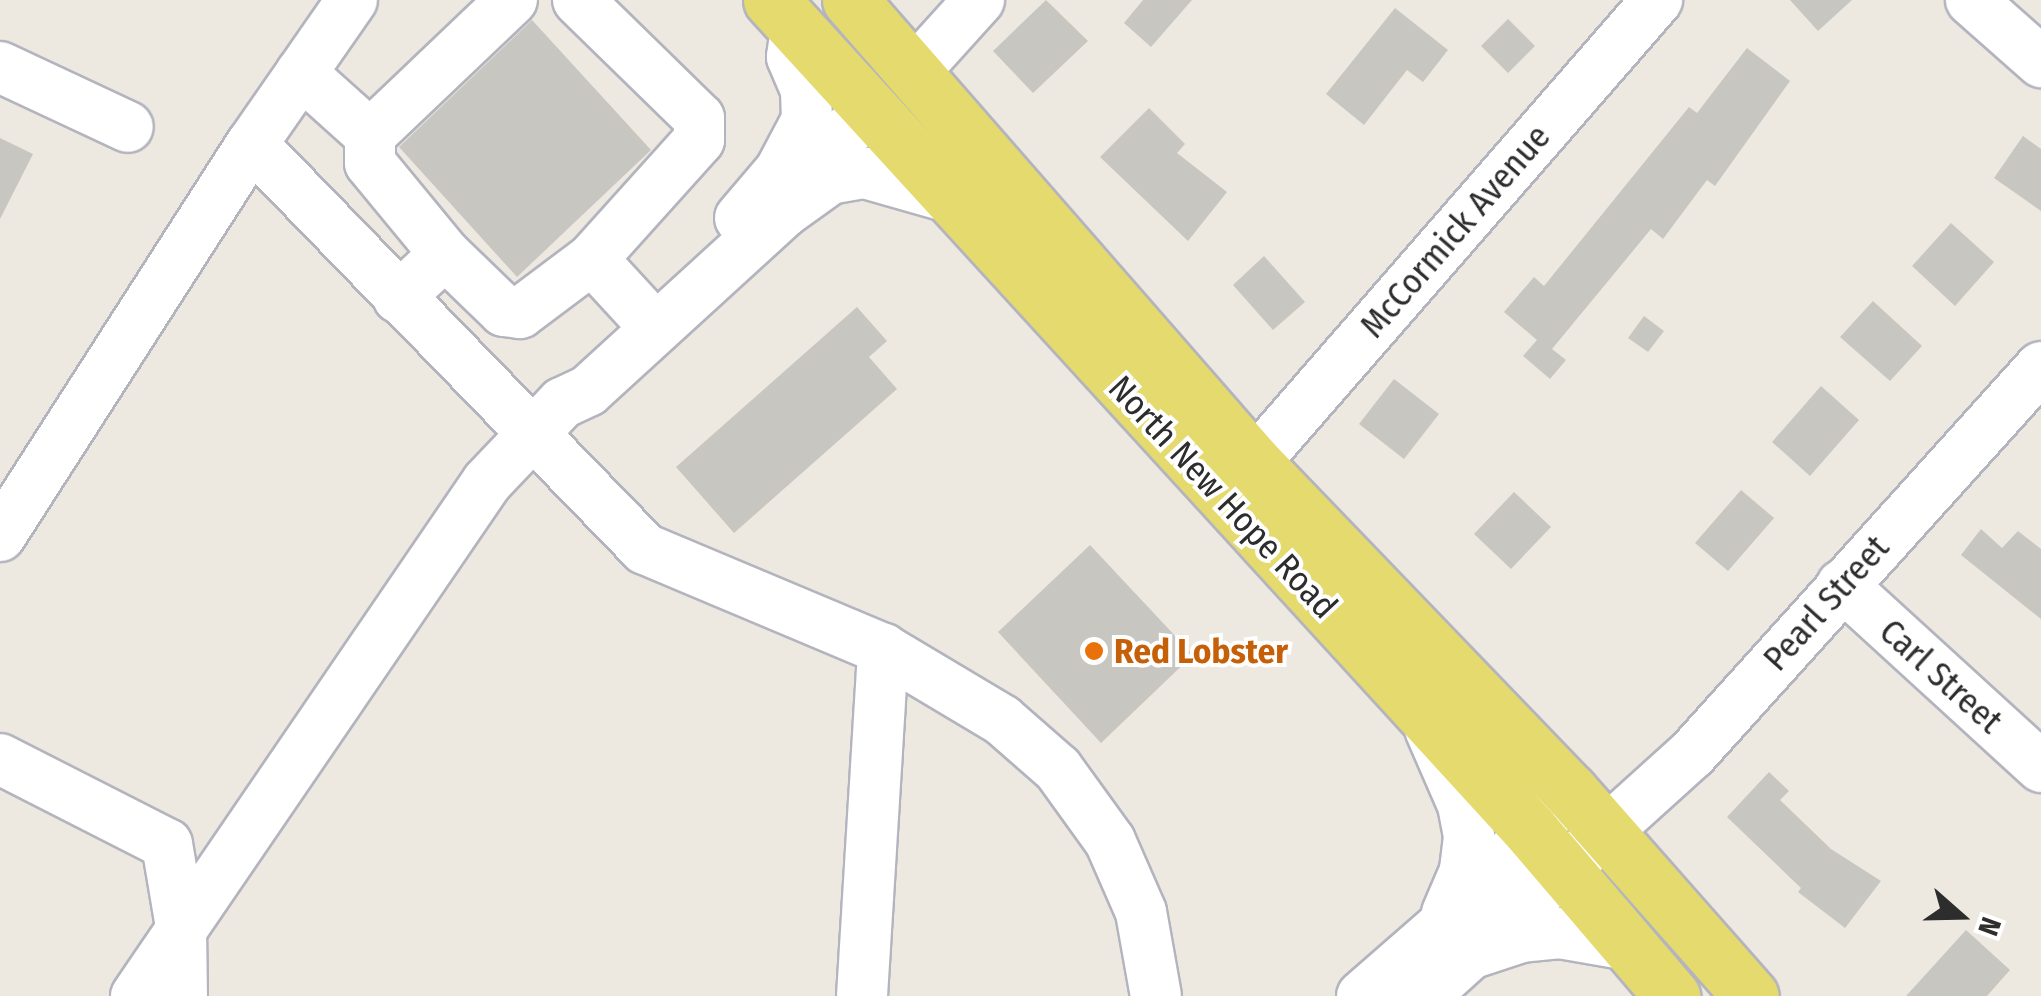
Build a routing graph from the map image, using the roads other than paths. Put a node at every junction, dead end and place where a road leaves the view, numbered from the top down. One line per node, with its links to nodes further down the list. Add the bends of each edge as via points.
1 (352, 0): 12 (street)
2 (512, 0): 15 (street)
3 (578, 0): 21 (street, via 699,118 699,140)
4 (850, 0): 11 (main road, North New Hope Road)
5 (978, 0): 11 (street)
6 (1657, 0): 26 (street, McCormick Avenue)
7 (1971, 0): 9 (street)
8 (784, 14): 13 (main road, North New Hope Road); 19 (street, via 806,90 806,120 793,151)
9 (2041, 62)
10 (0, 67): 14 (street)
11 (914, 72): 17 (main road, North New Hope Road)
12 (301, 74): 15 (street); 16 (street)
13 (868, 113): 17 (main road, via 904,117 948,145); 18 (main road, North New Hope Road); 19 (street)
14 (128, 127)
15 (370, 135): 20 (street, via 370,164)
16 (252, 144): 22 (street); 27 (street)
17 (982, 149): 26 (main road, North New Hope Road)
18 (946, 196): 25 (street, via 865,173 830,179 784,212 588,391); 30 (main road, North New Hope Road)
19 (752, 206): 23 (street)
20 (445, 254): 21 (street, via 504,312 520,314); 22 (street)
21 (592, 259): 23 (street)
22 (398, 298): 25 (street)
23 (640, 311): 25 (street, via 572,374)
24 (2041, 367): 28 (street, Pearl Street)
25 (546, 420): 29 (street, via 645,548); 35 (street, via 487,482)
26 (1254, 463): 33 (main road, North New Hope Road)
27 (0, 536)
28 (1842, 584): 32 (street, Carl Street); 33 (street, Pearl Street, via 1692,754)
29 (883, 649): 38 (street, via 1002,720 1058,769 1117,857 1141,912); 41 (street)
30 (1424, 716): 34 (main road, North New Hope Road); 36 (street, via 1462,804 1468,837)
31 (0, 760): 35 (street, via 167,844)
32 (2041, 767)
33 (1586, 810): 34 (street, Pearl Street); 45 (main road, North New Hope Road)
34 (1547, 849): 36 (street, Pearl Street); 37 (main road, North New Hope Road)
35 (181, 928): 39 (street); 40 (street)
36 (1452, 942): 37 (street, via 1560,933); 42 (street); 43 (street)
37 (1629, 944): 44 (main road, North New Hope Road)
38 (1157, 995)
39 (136, 996)
40 (182, 996)
41 (862, 996)
42 (1362, 996)
43 (1424, 996)
44 (1672, 996)
45 (1751, 996)

